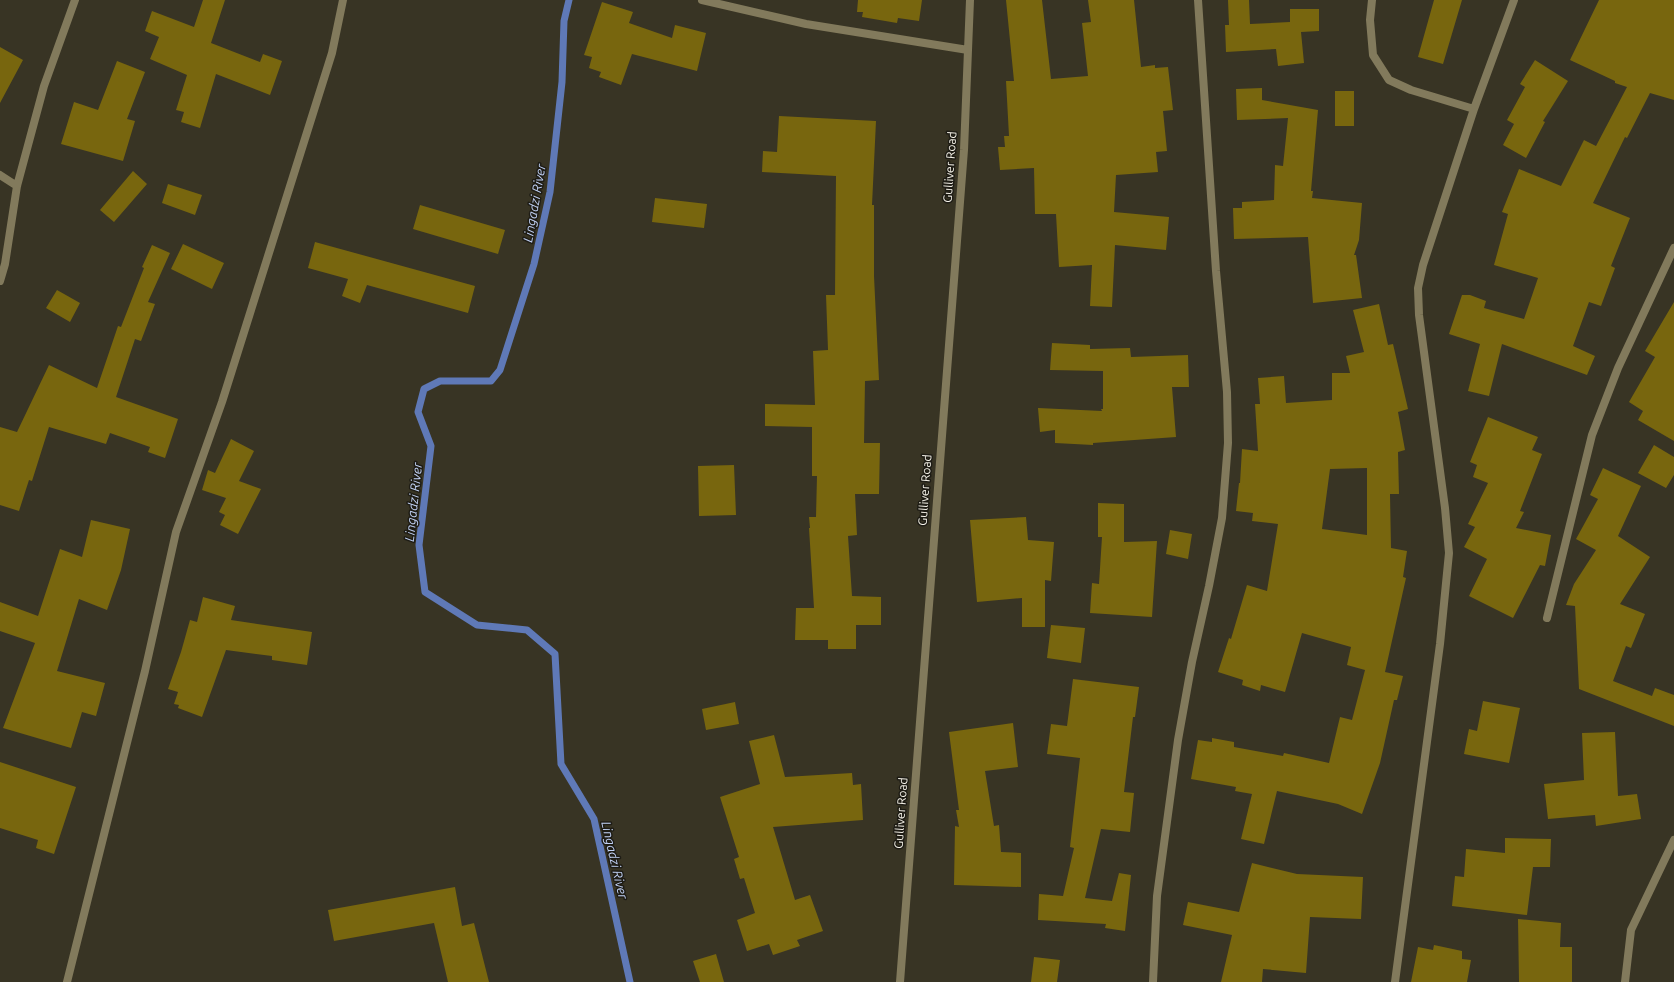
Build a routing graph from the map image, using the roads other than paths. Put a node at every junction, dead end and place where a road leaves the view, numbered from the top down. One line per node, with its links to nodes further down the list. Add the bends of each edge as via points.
1 (75, 0): 11 (street, via 44,86)
2 (343, 0): 16 (street, via 332,53 227,387 176,532 145,671)
3 (702, 0): 8 (street, via 806,24)
4 (970, 0): 8 (street, Gulliver Road)
5 (1198, 0): 18 (street, via 1216,271 1227,392 1228,443 1222,518 1178,740 1157,896)
6 (1372, 0): 9 (street, via 1370,20 1373,55 1389,80 1411,90)
7 (1514, 0): 9 (street)
8 (968, 50): 17 (street, Gulliver Road, via 964,150)
9 (1474, 109): 19 (street, via 1423,265 1418,288 1419,315 1449,553 1440,644)
10 (0, 175): 11 (street)
11 (17, 186): 13 (street)
12 (1674, 248): 14 (street, via 1618,368 1592,435)
13 (0, 281)
14 (1547, 618)
15 (1674, 840): 20 (street, via 1631,930)
16 (67, 982)
17 (900, 982)
18 (1153, 982)
19 (1395, 982)
20 (1625, 982)

